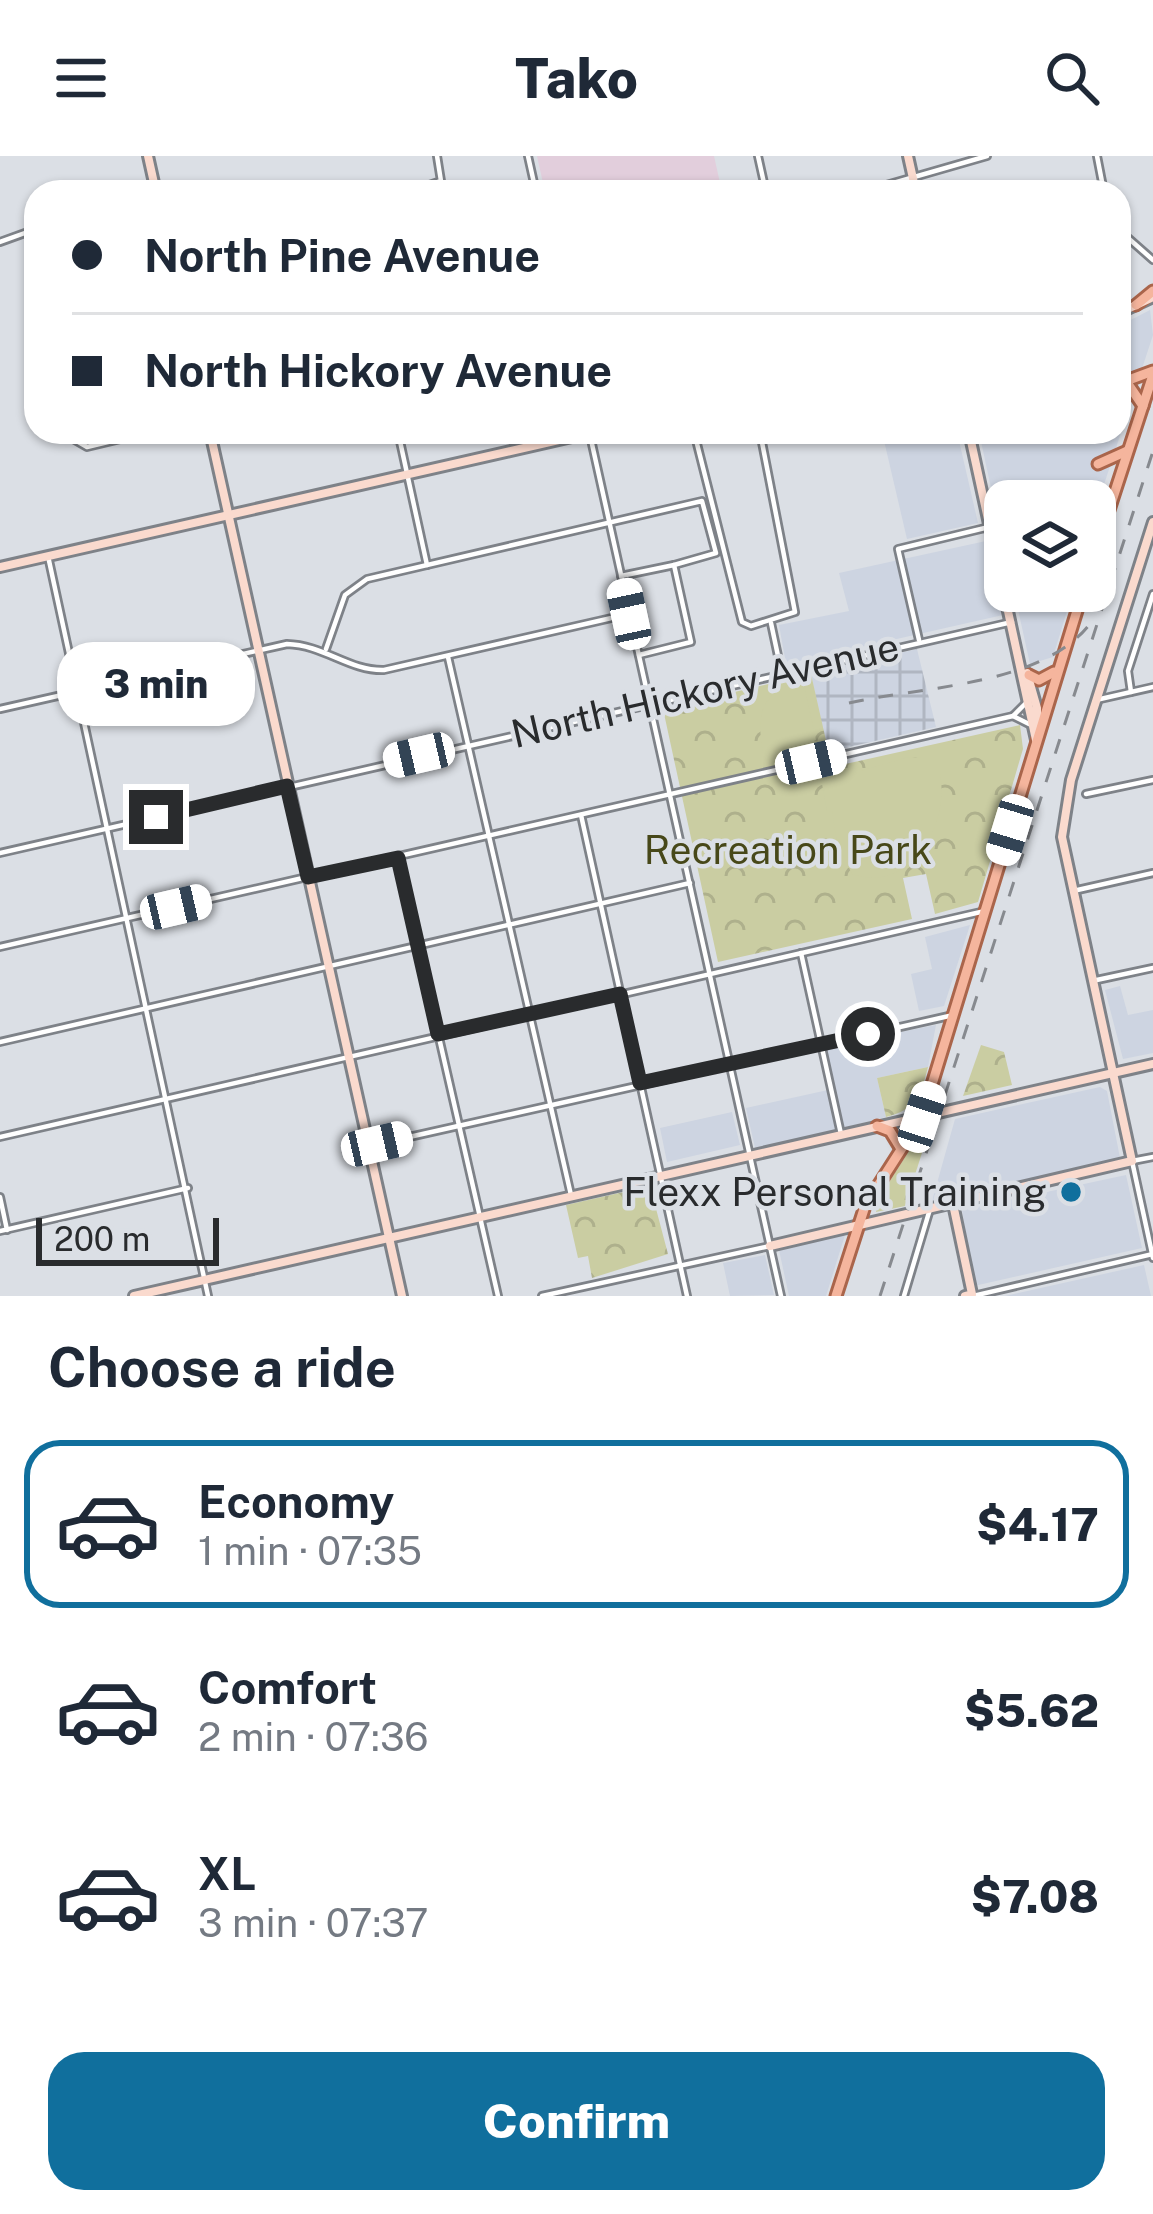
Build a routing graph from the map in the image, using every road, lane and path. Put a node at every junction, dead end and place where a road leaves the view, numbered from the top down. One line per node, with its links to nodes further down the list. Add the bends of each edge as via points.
1 (908, 156): 3 (street)
2 (987, 156): 3 (street)
3 (912, 174): 4 (street); 5 (street)
4 (895, 180)
5 (913, 180)
6 (1153, 373): 8 (main road)
7 (1131, 388): 8 (main road)
8 (1143, 406): 9 (main road)
9 (1131, 440)
10 (213, 444): 23 (street)
11 (401, 444): 20 (street)
12 (541, 444): 20 (street)
13 (593, 444): 24 (street)
14 (697, 444): 37 (street, via 742,622)
15 (762, 444): 37 (street, via 795,612)
16 (972, 444): 22 (street)
17 (1129, 444): 18 (main road)
18 (1127, 451): 19 (main road); 21 (main road)
19 (1098, 464)
20 (408, 476): 23 (street); 28 (street)
21 (1116, 486)
22 (984, 503)
23 (229, 514): 27 (street); 40 (street)
24 (609, 522): 28 (street); 29 (street, via 702,501 716,554); 31 (street)
25 (1153, 522): 49 (street)
26 (984, 528): 38 (street, via 898,549)
27 (48, 556): 30 (street); 47 (street)
28 (428, 565): 39 (street, via 358,584 340,604)
29 (675, 565): 31 (street); 42 (street, via 691,642)
30 (0, 567)
31 (621, 577): 35 (street)
32 (1153, 594): 48 (street, via 1128,671)
33 (1010, 612): 36 (street)
34 (1076, 612): 43 (main road)
35 (629, 614): 41 (street); 42 (street)
36 (1012, 622): 38 (street, North Hickory Avenue); 45 (street)
37 (771, 623): 44 (street)
38 (919, 641): 44 (street, North Hickory Avenue)
39 (326, 649): 40 (street, via 287,644); 41 (street, via 376,671)
40 (258, 651): 47 (street); 58 (street)
41 (448, 654): 56 (street)
42 (639, 655): 51 (street)
43 (1058, 669): 45 (main road, via 1046,679); 55 (main road)
44 (782, 672): 51 (street, North Hickory Avenue)
45 (1025, 672): 50 (street); 55 (street)
46 (1153, 687): 48 (street)
47 (78, 692): 52 (street); 62 (street)
48 (1131, 692): 49 (street)
49 (1096, 700): 69 (street, via 1063,816)
50 (1026, 703): 53 (street); 54 (street)
51 (650, 704): 56 (street, North Hickory Avenue); 59 (street)
52 (0, 710)
53 (1013, 716): 54 (street); 59 (street)
54 (1032, 725): 55 (street)
55 (1037, 742): 71 (main road)
56 (468, 744): 58 (street, North Hickory Avenue); 63 (street)
57 (1153, 780): 60 (street)
58 (287, 786): 62 (street, North Hickory Avenue); 67 (street)
59 (670, 794): 61 (street); 68 (street)
60 (1086, 794)
61 (581, 815): 63 (street); 70 (street)
62 (108, 828): 64 (street, North Hickory Avenue); 72 (street)
63 (489, 836): 65 (street); 73 (street)
64 (0, 853)
65 (398, 858): 67 (street); 74 (street)
66 (1153, 873): 69 (street)
67 (308, 877): 72 (street); 77 (street)
68 (689, 883): 70 (street); 79 (street)
69 (1072, 891): 80 (street)
70 (601, 905): 73 (street); 81 (street)
71 (985, 911): 76 (street); 84 (main road)
72 (128, 919): 75 (street); 82 (street)
73 (509, 925): 74 (street); 83 (street)
74 (418, 945): 77 (street); 85 (street)
75 (0, 947)
76 (801, 953): 79 (street); 87 (street)
77 (328, 966): 82 (street); 88 (street)
78 (1153, 968): 80 (street)
79 (710, 973): 81 (street); 89 (street)
80 (1092, 981): 91 (street)
81 (620, 994): 83 (street); 92 (street)
82 (148, 1008): 86 (street); 93 (street)
83 (530, 1015): 85 (street); 94 (street)
84 (954, 1015): 87 (street); 95 (main road)
85 (438, 1034): 88 (street); 96 (street)
86 (0, 1042)
87 (822, 1043): 89 (street); 98 (street)
88 (348, 1055): 93 (street); 100 (street)
89 (730, 1064): 92 (street); 102 (street)
90 (1153, 1064): 91 (street)
91 (1112, 1073): 95 (street); 104 (street)
92 (640, 1083): 94 (street); 105 (street)
93 (169, 1099): 99 (street); 106 (street)
94 (550, 1105): 96 (street); 107 (street)
95 (922, 1117): 97 (street); 101 (main road)
96 (459, 1125): 100 (street); 111 (street)
97 (877, 1126): 98 (street); 101 (main road)
98 (841, 1134): 102 (street)
99 (0, 1137)
100 (369, 1146): 114 (street)
101 (901, 1149): 112 (main road)
102 (750, 1154): 105 (street); 115 (street)
103 (1153, 1156): 104 (street)
104 (1132, 1161): 109 (street); 116 (street)
105 (660, 1175): 107 (street); 117 (street)
106 (188, 1188): 113 (street); 118 (street)
107 (571, 1195): 111 (street)
108 (0, 1197): 113 (street)
109 (953, 1204): 110 (street); 120 (street)
110 (930, 1209): 112 (street); 130 (street)
111 (480, 1216): 114 (street); 124 (street)
112 (859, 1226): 115 (street); 129 (main road)
113 (3, 1231)
114 (389, 1237): 118 (street); 123 (street)
115 (770, 1246): 117 (street); 128 (street)
116 (1153, 1256): 120 (street)
117 (680, 1264): 119 (street); 127 (street)
118 (205, 1280): 121 (street); 122 (street)
119 (589, 1286): 125 (street); 126 (street)
120 (970, 1295)
121 (134, 1296)
122 (208, 1296)
123 (402, 1296)
124 (498, 1296)
125 (542, 1296)
126 (592, 1296)
127 (687, 1296)
128 (782, 1296)
129 (836, 1296)
130 (904, 1296)

